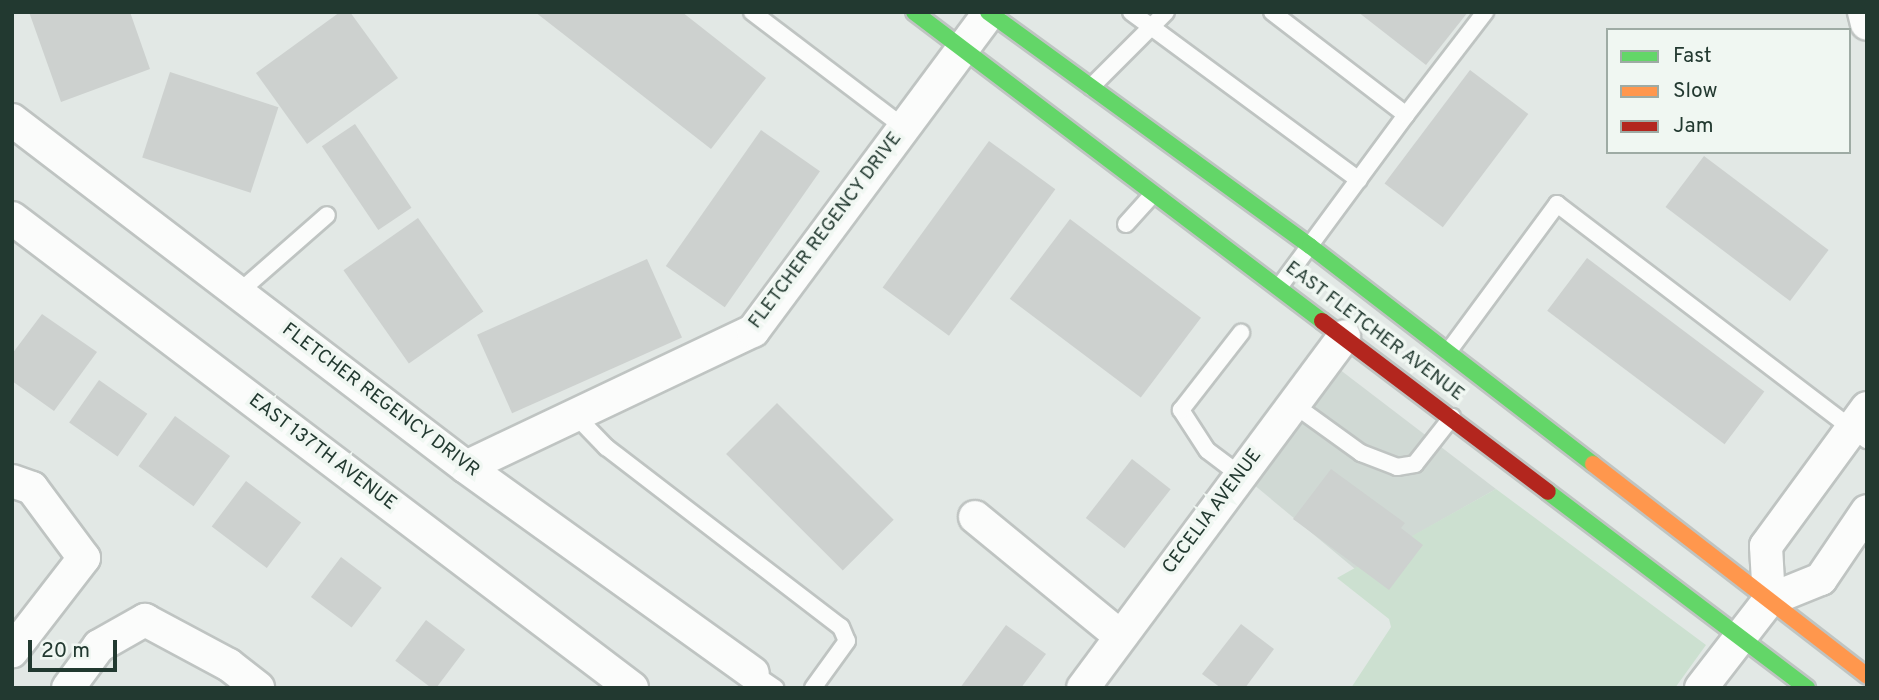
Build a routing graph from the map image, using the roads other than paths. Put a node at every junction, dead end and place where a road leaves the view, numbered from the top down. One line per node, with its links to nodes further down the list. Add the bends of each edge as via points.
1 (752, 12): 15 (lane)
2 (914, 12): 11 (main road, EAST FLETCHER AVENUE)
3 (1131, 12): 10 (lane)
4 (1167, 12): 10 (lane)
5 (1272, 12): 13 (lane)
6 (1485, 12): 13 (lane)
7 (1864, 12): 9 (street)
8 (989, 13): 11 (street, FLETCHER REGENCY DRIVE); 12 (main road, EAST FLETCHER AVENUE)
9 (1867, 24)
10 (1152, 30): 12 (lane); 16 (lane)
11 (964, 50): 15 (street, FLETCHER REGENCY DRIVE); 17 (main road, EAST FLETCHER AVENUE)
12 (1091, 87): 21 (main road, EAST FLETCHER AVENUE)
13 (1406, 116): 16 (lane)
14 (12, 120): 23 (street, FLETCHER REGENCY DRIVR)
15 (905, 128): 29 (street, FLETCHER REGENCY DRIVE, via 753,331)
16 (1359, 180): 21 (lane)
17 (1155, 192): 20 (lane); 22 (main road, EAST FLETCHER AVENUE)
18 (327, 215): 23 (lane)
19 (12, 218): 47 (street, EAST 137TH AVENUE)
20 (1126, 224)
21 (1310, 246): 22 (lane); 26 (main road, EAST FLETCHER AVENUE)
22 (1279, 287): 25 (main road, EAST FLETCHER AVENUE)
23 (238, 293): 33 (street, FLETCHER REGENCY DRIVR)
24 (1241, 332): 34 (lane, via 1181,410 1207,450)
25 (1344, 336): 27 (main road); 28 (street, CECELIA AVENUE); 30 (main road, EAST FLETCHER AVENUE)
26 (1446, 354): 31 (lane, via 1557,204); 35 (main road, EAST FLETCHER AVENUE)
27 (1407, 362)
28 (1293, 404): 30 (lane, via 1360,453 1397,467 1415,464); 34 (street, CECELIA AVENUE)
29 (575, 415): 33 (street, FLETCHER REGENCY DRIVE); 48 (lane, via 606,447 841,627 847,641)
30 (1452, 417): 41 (main road, EAST FLETCHER AVENUE)
31 (1861, 426): 39 (street, via 1766,546)
32 (1546, 451): 35 (main road)
33 (466, 467): 44 (street, FLETCHER REGENCY DRIVR)
34 (1240, 475): 40 (street, CECELIA AVENUE)
35 (1613, 477): 39 (main road, EAST FLETCHER AVENUE)
36 (12, 481): 42 (street, via 32,488 84,558)
37 (1867, 512): 39 (street, via 1821,579)
38 (975, 517): 40 (street)
39 (1769, 600): 41 (street); 43 (main road, EAST FLETCHER AVENUE)
40 (1121, 636): 49 (street, CECELIA AVENUE)
41 (1739, 636): 50 (street); 51 (main road, EAST FLETCHER AVENUE)
42 (12, 651)
43 (1867, 676)
44 (764, 681)
45 (68, 688): 46 (street, via 99,646 145,620 229,665)
46 (258, 688)
47 (632, 688)
48 (813, 688)
49 (1083, 688)
50 (1701, 688)
51 (1807, 688)

